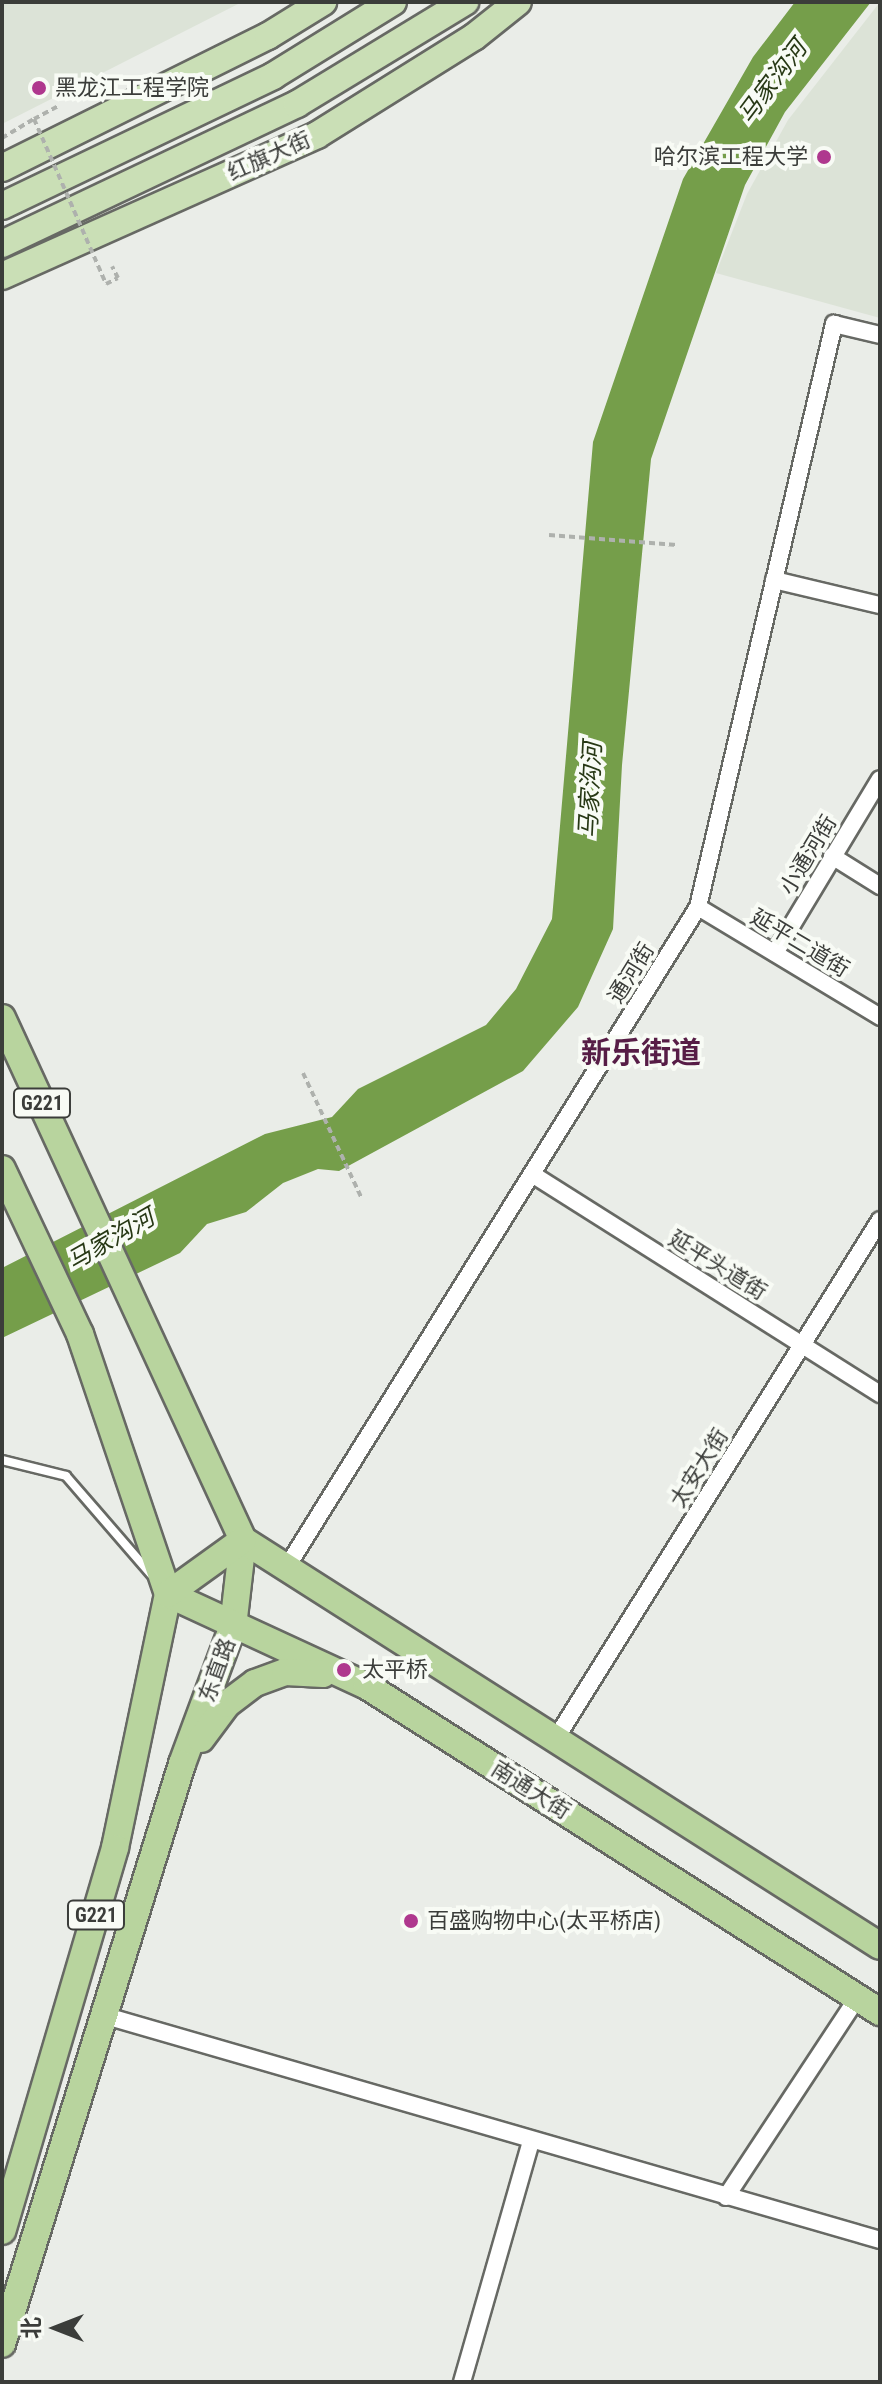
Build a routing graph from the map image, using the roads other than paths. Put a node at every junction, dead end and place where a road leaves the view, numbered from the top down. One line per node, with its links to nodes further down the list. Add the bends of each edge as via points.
1 (323, 2): 5 (main road, via 268,36)
2 (393, 2): 6 (main road, via 273,76)
3 (465, 2): 7 (main road, 红旗大街, via 297,104)
4 (518, 2): 8 (main road, 红旗大街, via 474,37 317,135)
5 (2, 168)
6 (2, 206)
7 (2, 244)
8 (2, 276)
9 (880, 335): 10 (street, 通河街, via 834,324)
10 (774, 580): 11 (street); 15 (street, 通河街)
11 (880, 605)
12 (880, 779): 13 (street, 小通河街)
13 (832, 856): 14 (street); 16 (street, 小通河街)
14 (880, 886)
15 (698, 907): 16 (street, 延平二道街); 20 (street, 通河街)
16 (775, 953): 17 (street, 延平二道街)
17 (880, 1017)
18 (2, 1018): 25 (highway, G221)
19 (2, 1169): 27 (highway, via 80,1334)
20 (532, 1174): 22 (street, 延平头道街); 26 (street, 通河街)
21 (880, 1220): 22 (street, 太安大街)
22 (802, 1345): 23 (street, 延平头道街); 30 (street, 太安大街)
23 (880, 1394)
24 (2, 1460): 27 (lane, via 66,1476)
25 (243, 1540): 26 (highway); 27 (highway); 28 (highway, 东直路)
26 (285, 1570): 30 (highway)
27 (168, 1594): 28 (highway, 南通大街); 37 (highway, G221, via 115,1848)
28 (233, 1626): 29 (highway, 南通大街); 31 (highway, 东直路)
29 (367, 1686): 31 (highway, via 313,1671 285,1672 255,1683 227,1704); 33 (highway, 南通大街)
30 (555, 1740): 32 (highway)
31 (182, 1764): 34 (highway, 东直路)
32 (880, 1946)
33 (869, 2005): 36 (street)
34 (106, 2016): 35 (street); 39 (highway, 东直路)
35 (531, 2142): 36 (street); 40 (street)
36 (726, 2197): 38 (street)
37 (2, 2231)
38 (880, 2240)
39 (2, 2344)
40 (462, 2382)

